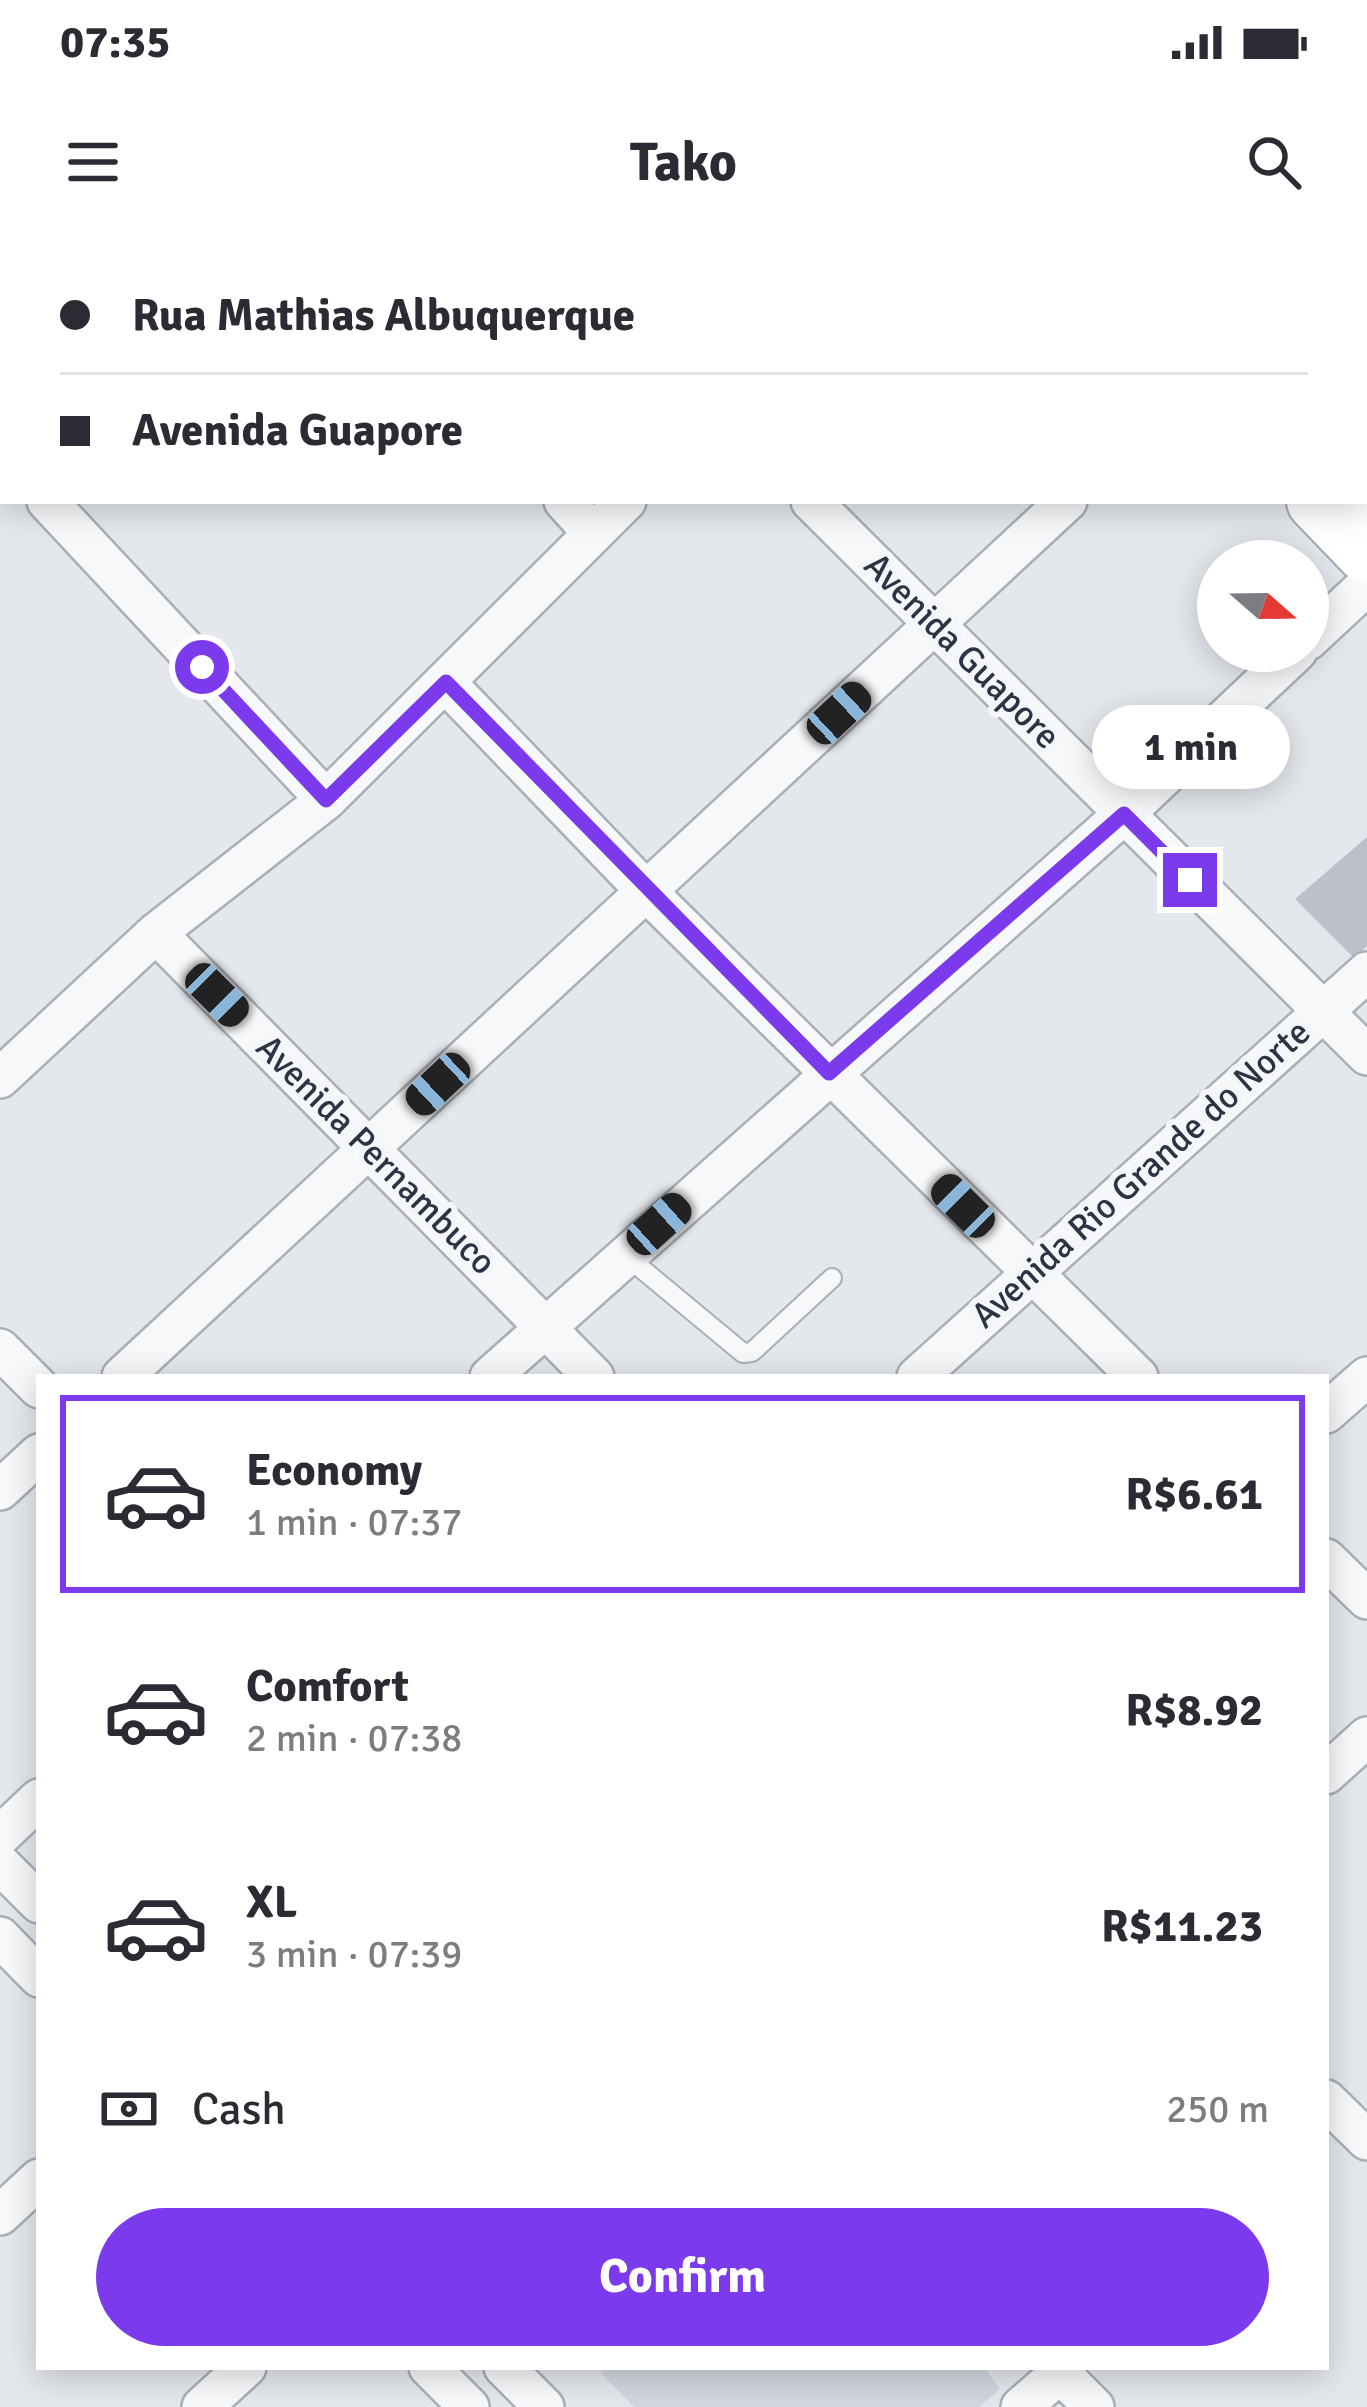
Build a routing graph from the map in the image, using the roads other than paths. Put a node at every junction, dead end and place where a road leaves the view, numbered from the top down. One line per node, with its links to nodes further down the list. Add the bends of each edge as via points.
1 (50, 504): 14 (street)
2 (567, 504): 7 (street)
3 (623, 504): 7 (street)
4 (814, 504): 11 (street, Avenida Guapore)
5 (1064, 504): 11 (street)
6 (1320, 504): 8 (main road)
7 (592, 532): 13 (street)
8 (1367, 553)
9 (1367, 585): 10 (street)
10 (1329, 620)
11 (935, 623): 15 (street, Avenida Guapore); 16 (street)
12 (1275, 672): 15 (street)
13 (446, 682): 14 (street); 16 (street)
14 (326, 800): 17 (street)
15 (1124, 814): 19 (street, Avenida Guapore); 21 (street)
16 (646, 891): 21 (street); 23 (street)
17 (157, 933): 22 (street); 23 (street, Avenida Pernambuco)
18 (1367, 972): 19 (street, Avenida Rio Grande do Norte)
19 (1321, 1011): 20 (street, Avenida Guapore); 25 (street, Avenida Rio Grande do Norte)
20 (1367, 1055)
21 (829, 1073): 24 (street); 25 (street)
22 (1, 1074)
23 (369, 1148): 27 (street, Avenida Pernambuco); 29 (street)
24 (626, 1255): 26 (lane, via 743,1353); 27 (street)
25 (1030, 1272): 32 (street, Avenida Rio Grande do Norte); 33 (street)
26 (832, 1278)
27 (545, 1327): 30 (street); 31 (street, Avenida Pernambuco)
28 (0, 1349): 35 (street)
29 (125, 1374)
30 (493, 1374)
31 (592, 1374)
32 (919, 1374)
33 (1135, 1374)
34 (1367, 1376): 36 (street)
35 (36, 1385)
36 (1329, 1410)
37 (36, 1457): 38 (street)
38 (0, 1490)
39 (1329, 1562): 40 (street)
40 (1367, 1599)
41 (1367, 1737): 42 (street)
42 (1329, 1771)
43 (36, 1802): 44 (street)
44 (0, 1837)
45 (0, 1864): 46 (street)
46 (36, 1900)
47 (0, 1937): 48 (street)
48 (36, 1974)
49 (36, 2182): 50 (street)
50 (0, 2215)
51 (243, 2370): 56 (street)
52 (432, 2370): 57 (street)
53 (507, 2370): 58 (street)
54 (1059, 2370): 59 (street)
55 (1061, 2370): 60 (street)
56 (202, 2407)
57 (469, 2407)
58 (544, 2407)
59 (1021, 2407)
60 (1094, 2407)

